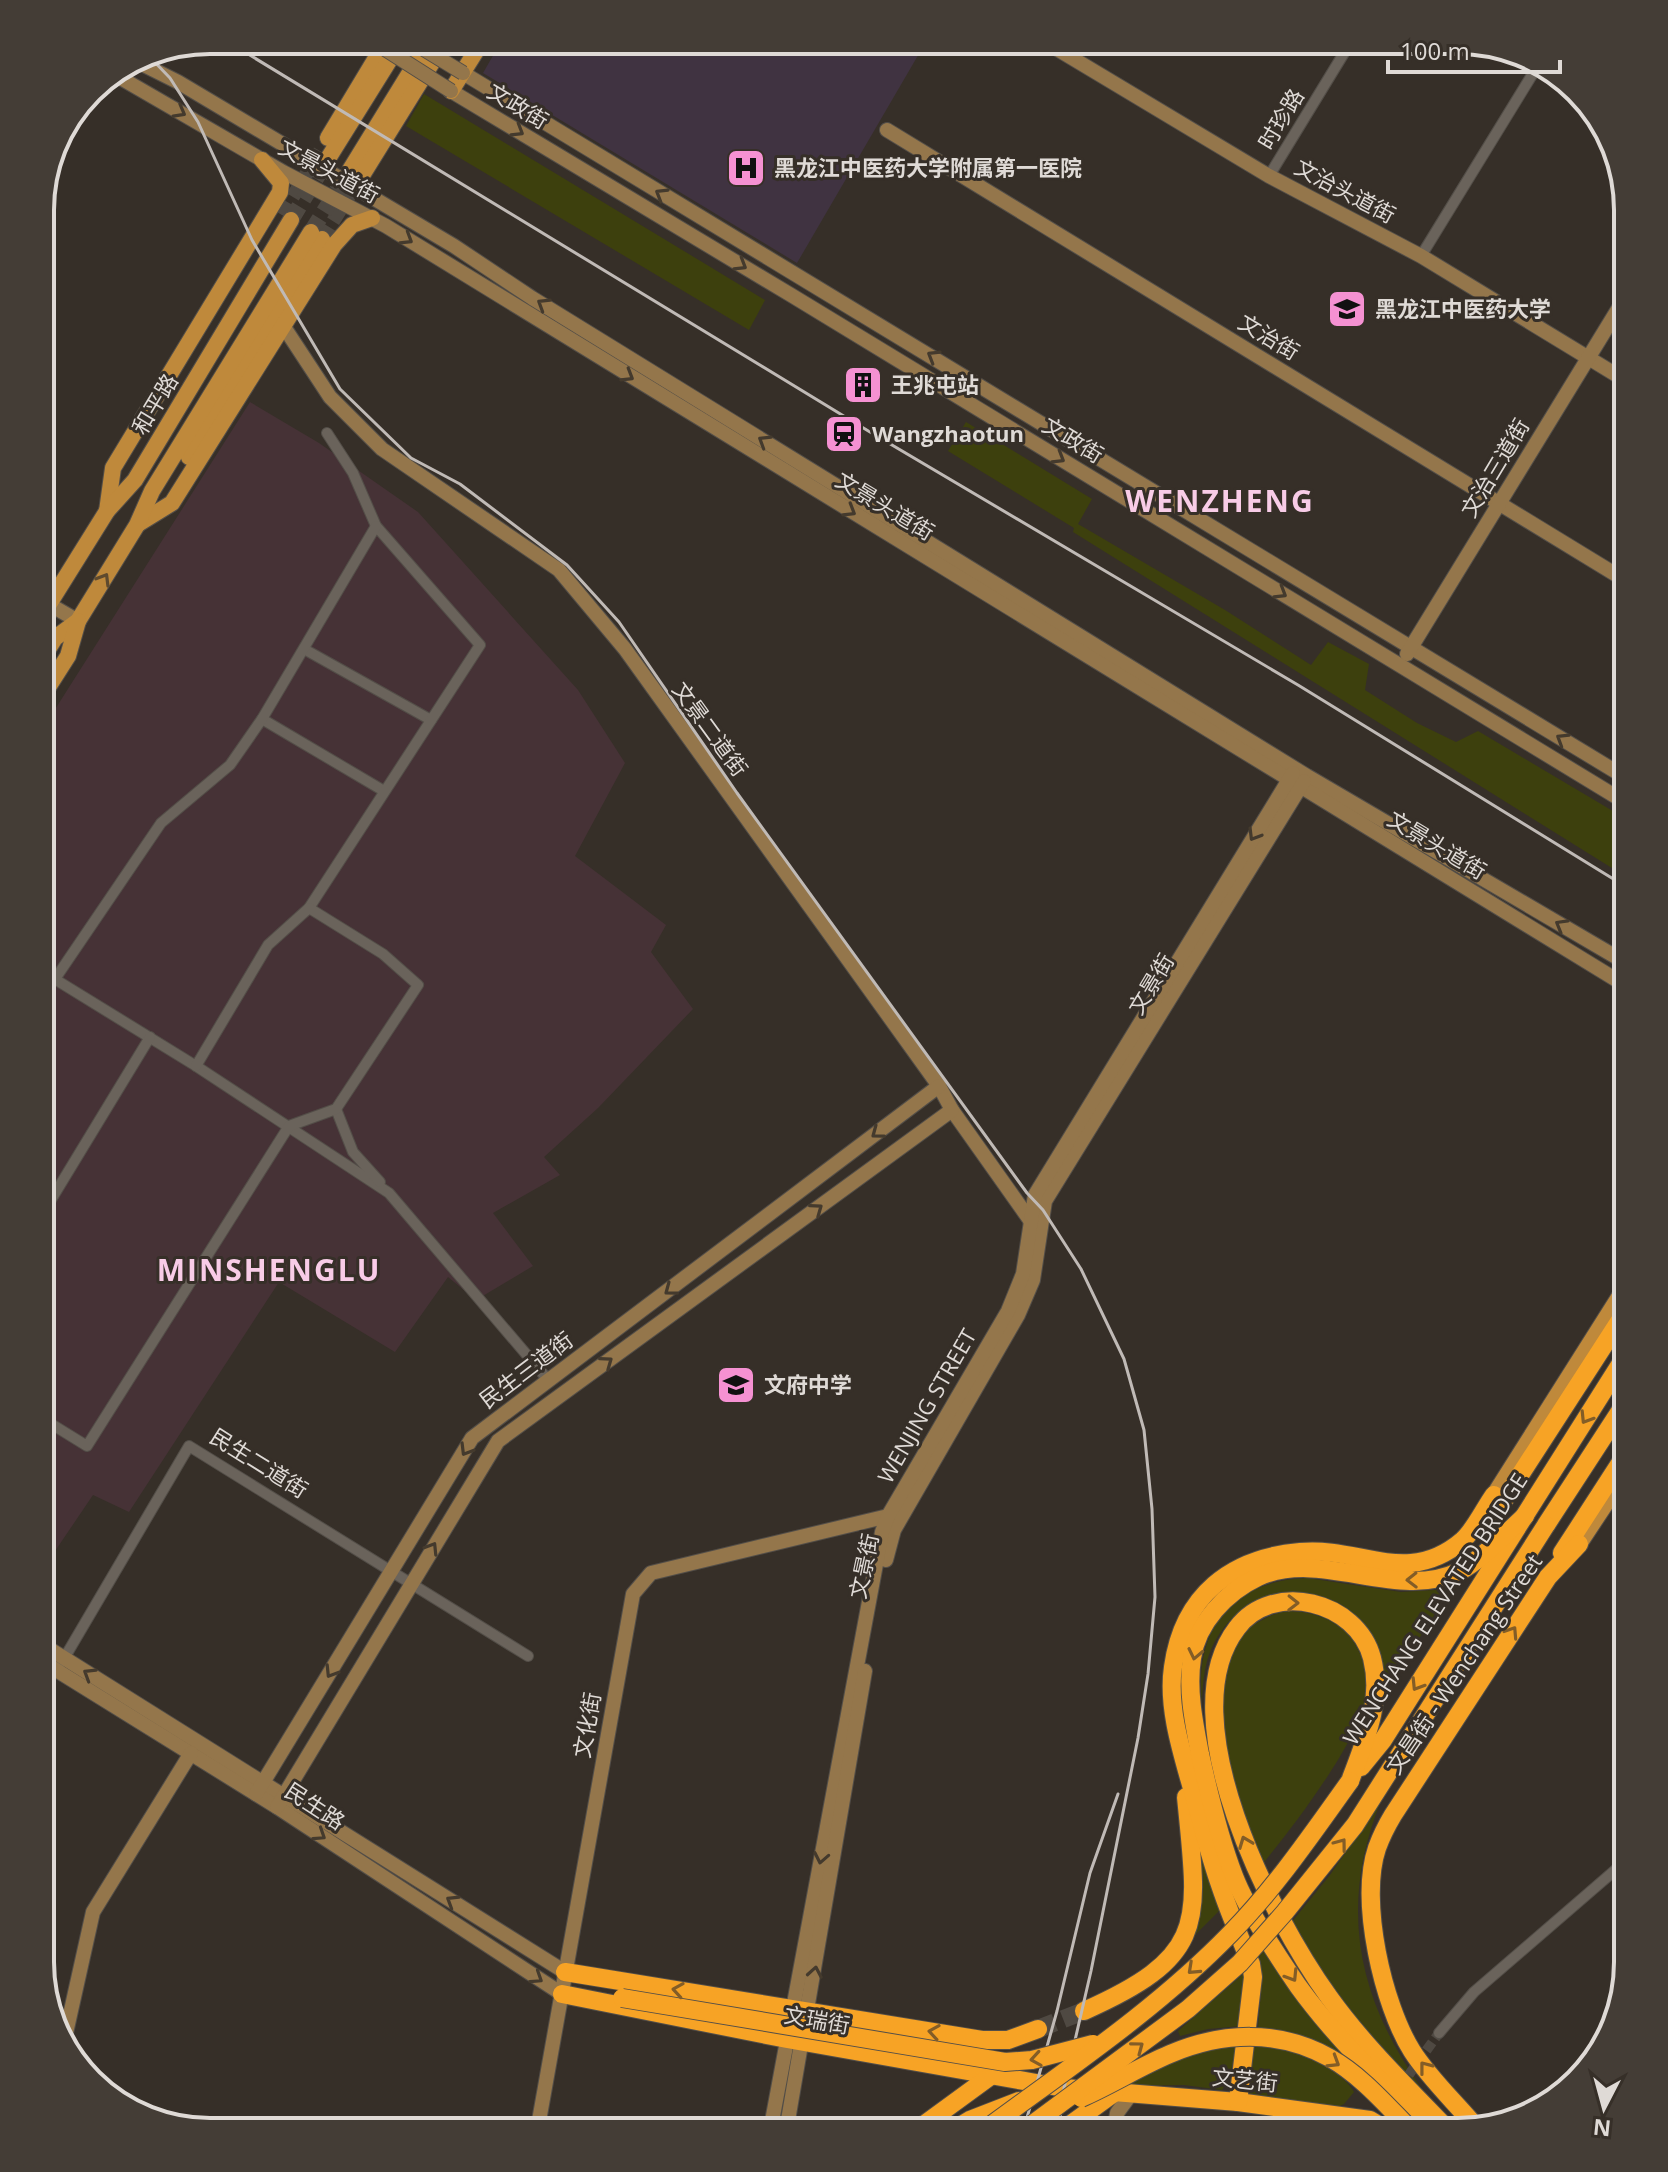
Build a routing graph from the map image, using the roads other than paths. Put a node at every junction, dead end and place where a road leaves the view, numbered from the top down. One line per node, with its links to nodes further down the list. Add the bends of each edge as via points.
1 (379, 54): 3 (main road, via 325,154)
2 (393, 54): 14 (main road, 文政街, bridge)
3 (393, 54)
4 (422, 54): 6 (main road, via 356,173)
5 (432, 54): 11 (main road, 文政街, bridge)
6 (437, 54)
7 (475, 54): 11 (main road)
8 (1065, 54): 17 (main road, 文治头道街)
9 (1343, 54): 17 (street, 时珍路)
10 (148, 67): 43 (main road, 文景头道街, one-way to 10, via 492,270)
11 (463, 73): 14 (main road); 36 (main road, 文政街, one-way to 11)
12 (1533, 73): 21 (street)
13 (124, 80): 16 (main road, 文景头道街, one-way to 16)
14 (451, 91): 38 (main road, 文政街, one-way to 38)
15 (887, 130): 27 (main road, 文治街)
16 (262, 160): 19 (main road, 文景头道街); 28 (main road, via 281,183 280,192 113,468)
17 (1269, 176): 21 (main road, 文治头道街)
18 (286, 218): 28 (main road)
19 (372, 218): 23 (main road, via 352,225 334,245); 43 (main road, 文景头道街, one-way to 43)
20 (316, 236): 29 (main road, via 164,497)
21 (1421, 256): 24 (main road, 文治头道街)
22 (1614, 315): 24 (main road, 文治三道街)
23 (284, 327): 29 (main road, via 172,503); 52 (main road, 文景二道街, via 330,397 382,449 559,570 625,649)
24 (1588, 356): 25 (main road, 文治头道街); 27 (main road, 文治三道街)
25 (1614, 373)
26 (327, 433): 30 (street, via 353,473)
27 (1500, 503): 31 (main road, 文治街); 36 (main road, 文治三道街)
28 (107, 511): 32 (main road)
29 (137, 525): 34 (main road, one-way to 29)
30 (376, 526): 37 (street); 41 (street, via 480,645)
31 (1614, 573)
32 (54, 589)
33 (54, 610): 34 (main road)
34 (78, 621): 35 (main road); 39 (main road, via 68,656)
35 (54, 640)
36 (1412, 646): 38 (main road, 文治三道街); 42 (main road, 文政街, one-way to 36)
37 (304, 649): 40 (street); 41 (street)
38 (1400, 666): 45 (main road, 文政街)
39 (54, 678)
40 (262, 719): 44 (street); 49 (street, via 230,765 161,823)
41 (431, 720): 44 (street)
42 (1614, 770)
43 (1298, 778): 47 (main road, 文景头道街, one-way to 43); 48 (main road, 文景头道街); 58 (main road, WENJING STREET, one-way to 58, via 1035,1195); 85 (main road, 文景街, one-way to 43, via 894,1530 1018,1315 1033,1280 1045,1201)
44 (384, 791): 46 (street)
45 (1614, 796)
46 (309, 908): 51 (street, via 268,945); 53 (street, via 383,954 418,985)
47 (1614, 956)
48 (1614, 978)
49 (55, 979): 50 (street)
50 (150, 1037): 51 (street); 57 (street)
51 (196, 1066): 55 (street)
52 (939, 1086): 54 (main road, 文景二道街); 62 (main road, 民生三道街, one-way to 62)
53 (336, 1109): 55 (street); 56 (street, via 353,1152)
54 (952, 1110): 58 (main road, 文景二道街); 72 (main road, 民生三道街, one-way to 54, via 498,1441)
55 (289, 1126): 56 (street); 64 (street, via 87,1446)
56 (389, 1193): 62 (street)
57 (54, 1195)
58 (1032, 1223): 68 (main road, WENJING STREET, via 1023,1274 1008,1311)
59 (1614, 1306): 67 (main road)
60 (1614, 1329): 67 (highway)
61 (1614, 1374): 69 (highway, WENCHANG ELEVATED BRIDGE, one-way to 69)
62 (549, 1381): 71 (main road, 民生三道街, one-way to 71, via 472,1438)
63 (1614, 1421): 97 (highway, one-way to 63, bridge, via 1188,2009 1240,1963 1321,1871)
64 (54, 1426)
65 (1614, 1475): 70 (highway, 文昌街 - Wenchang Street)
66 (1614, 1489): 70 (main road)
67 (1496, 1502): 77 (highway, via 1470,1544 1445,1562 1390,1564 1304,1551 1271,1555 1223,1576 1191,1613 1179,1642 1173,1696)
68 (888, 1516): 83 (main road, 文化街, via 651,1573 638,1585); 85 (main road, WENJING STREET, one-way to 85)
69 (1525, 1516): 79 (highway, WENCHANG ELEVATED BRIDGE, one-way to 79, via 1383,1740); 109 (highway, one-way to 109, via 1461,1571 1431,1579 1288,1569 1258,1577 1214,1609 1192,1657 1193,1717 1235,1879 1297,1984 1326,2022)
70 (1575, 1542): 111 (highway, 文昌街 - Wenchang Street, one-way to 70, via 1412,2051 1396,2017 1373,1921 1376,1849 1393,1815)
71 (393, 1571): 72 (street, 民生二道街); 74 (street, 民生二道街, via 189,1446); 80 (main road, 民生三道街, one-way to 80)
72 (411, 1583): 73 (street, 民生二道街); 81 (main road, 民生三道街)
73 (528, 1656)
74 (54, 1662)
75 (54, 1665): 78 (main road, 民生路)
76 (54, 1665): 80 (main road, 民生路, one-way to 76)
77 (1181, 1750): 86 (highway, via 1194,1874 1190,1926 1163,1968); 96 (highway, via 1220,1885 1251,1964)
78 (191, 1753): 80 (main road, 民生路); 87 (main road, via 93,1912)
79 (1350, 1781): 90 (highway, WENCHANG ELEVATED BRIDGE, one-way to 90, bridge, via 1286,1872 1230,1934); 110 (highway, one-way to 79, via 1373,2053 1329,1997 1255,1867 1225,1779 1215,1708 1220,1656 1250,1614 1295,1600 1328,1607 1352,1623 1362,1638 1372,1656 1375,1688 1371,1724)
80 (259, 1788): 81 (main road, 民生路)
81 (280, 1801): 83 (main road, 民生路, one-way to 81); 84 (main road, 民生路, one-way to 84)
82 (1614, 1871): 89 (street, via 1474,1992)
83 (565, 1972): 84 (main road, 文化街); 85 (highway, 文瑞街, one-way to 83); 90 (highway, one-way to 83, bridge, via 1043,2058 1005,2062 622,1998 588,1989)
84 (562, 1994): 91 (highway, 文瑞街); 98 (main road, 文化街)
85 (800, 2009): 88 (highway, 文瑞街, one-way to 85, via 1008,2040 982,2040); 91 (main road, 文景街)
86 (1084, 2011)
87 (68, 2025)
88 (1038, 2029)
89 (1439, 2033)
90 (1111, 2039): 95 (highway, WENCHANG ELEVATED BRIDGE, bridge)
91 (795, 2041): 92 (highway, 文瑞街); 99 (main road); 100 (main road, 文景街)
92 (992, 2075): 93 (highway, 文瑞街); 101 (highway)
93 (1064, 2088): 94 (highway, 文艺街)
94 (1122, 2093): 96 (highway, 文艺街); 105 (highway); 106 (main road)
95 (1029, 2097): 102 (highway, bridge); 103 (highway, WENCHANG ELEVATED BRIDGE, bridge)
96 (1238, 2102): 107 (highway, 文艺街)
97 (1053, 2110): 104 (highway, bridge); 108 (highway, one-way to 108, bridge, via 1199,2043 1254,2036 1279,2039 1330,2058)
98 (540, 2118)
99 (774, 2118)
100 (787, 2118)
101 (933, 2118)
102 (975, 2118)
103 (1001, 2118)
104 (1042, 2118)
105 (1082, 2118)
106 (1116, 2118)
107 (1317, 2118)
108 (1399, 2118)
109 (1419, 2118)
110 (1436, 2118)
111 (1468, 2118)

